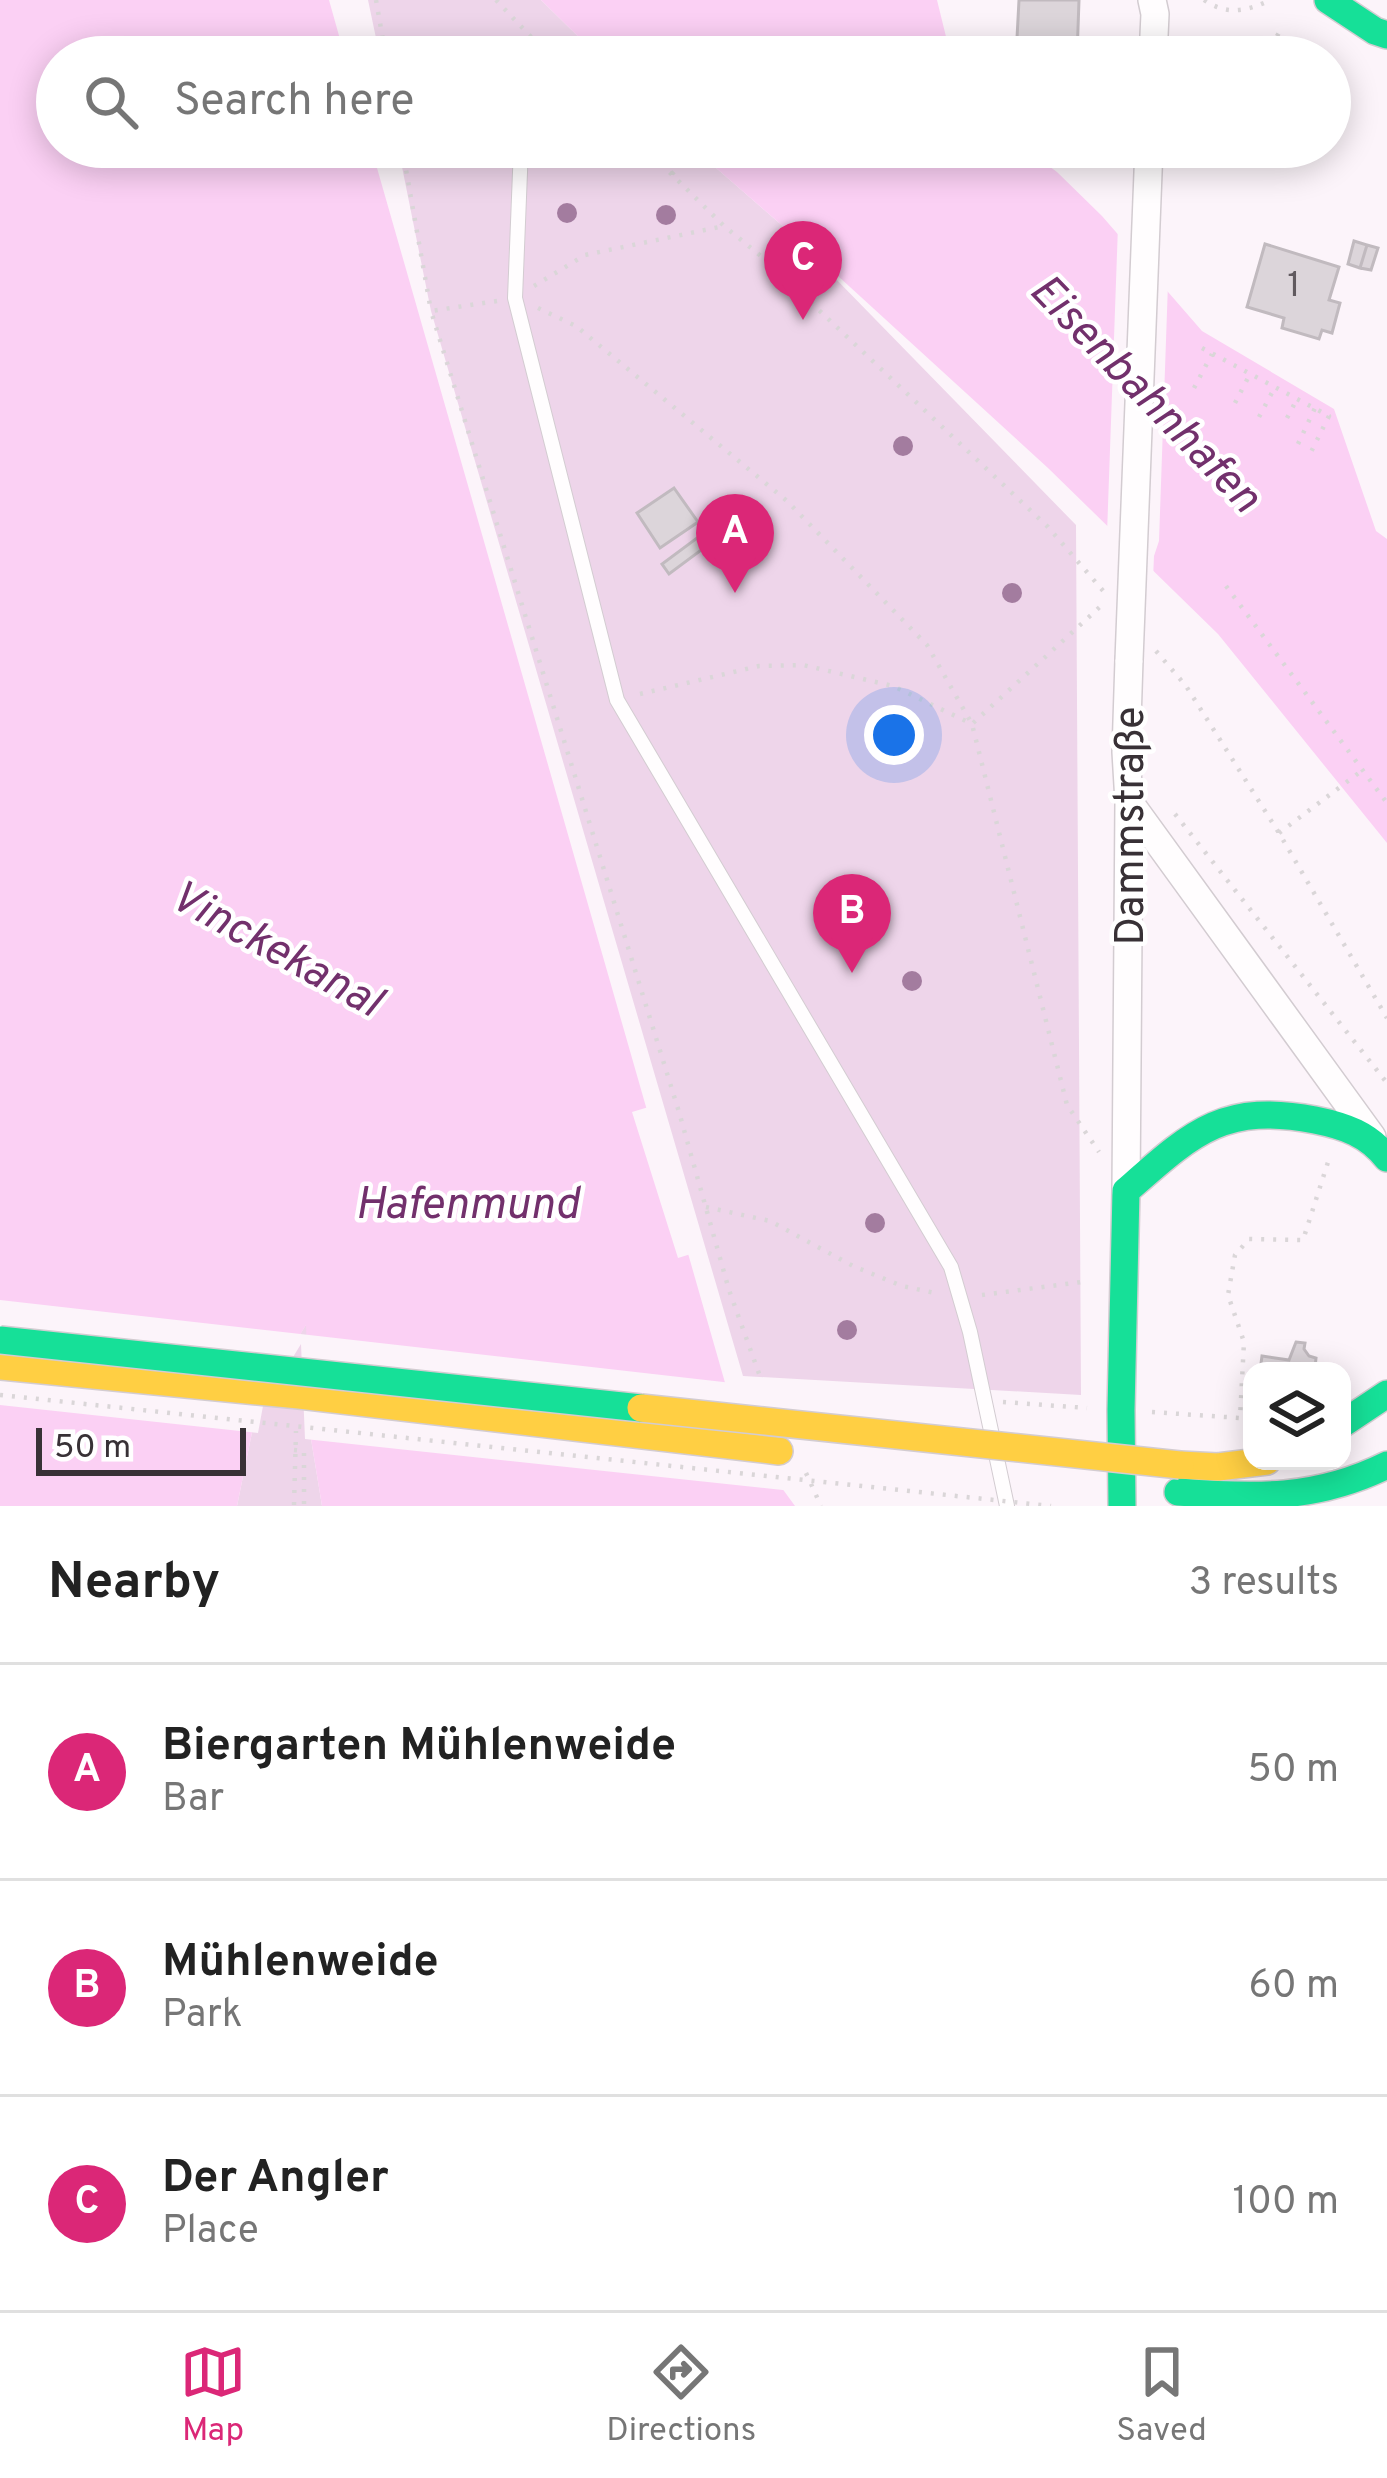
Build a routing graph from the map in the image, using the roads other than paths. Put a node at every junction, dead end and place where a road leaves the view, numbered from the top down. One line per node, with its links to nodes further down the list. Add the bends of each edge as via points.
1 (1152, 0): 4 (street)
2 (1328, 0): 3 (main road)
3 (1387, 35)
4 (1154, 36)
5 (520, 168): 22 (lane, via 515,298 617,700 951,1267)
6 (1149, 168): 7 (street, Dammstraße, bridge, via 1142,655 1126,752)
7 (1129, 802): 8 (street); 9 (street, Dammstraße)
8 (1381, 1149): 9 (main road, via 1343,1126 1296,1114 1234,1115 1192,1135)
9 (1126, 1191): 23 (main road, Dammstraße)
10 (0, 1340): 19 (main road, bridge)
11 (0, 1366): 14 (main road)
12 (1387, 1394): 13 (main road)
13 (1351, 1418)
14 (803, 1460)
15 (1243, 1463): 19 (main road)
16 (1387, 1465): 21 (main road)
17 (967, 1470): 18 (main road)
18 (1037, 1478)
19 (1179, 1478): 20 (main road); 21 (main road, via 1262,1499)
20 (1084, 1483)
21 (1315, 1492): 24 (main road)
22 (1007, 1506)
23 (1122, 1506)
24 (1341, 1506)

